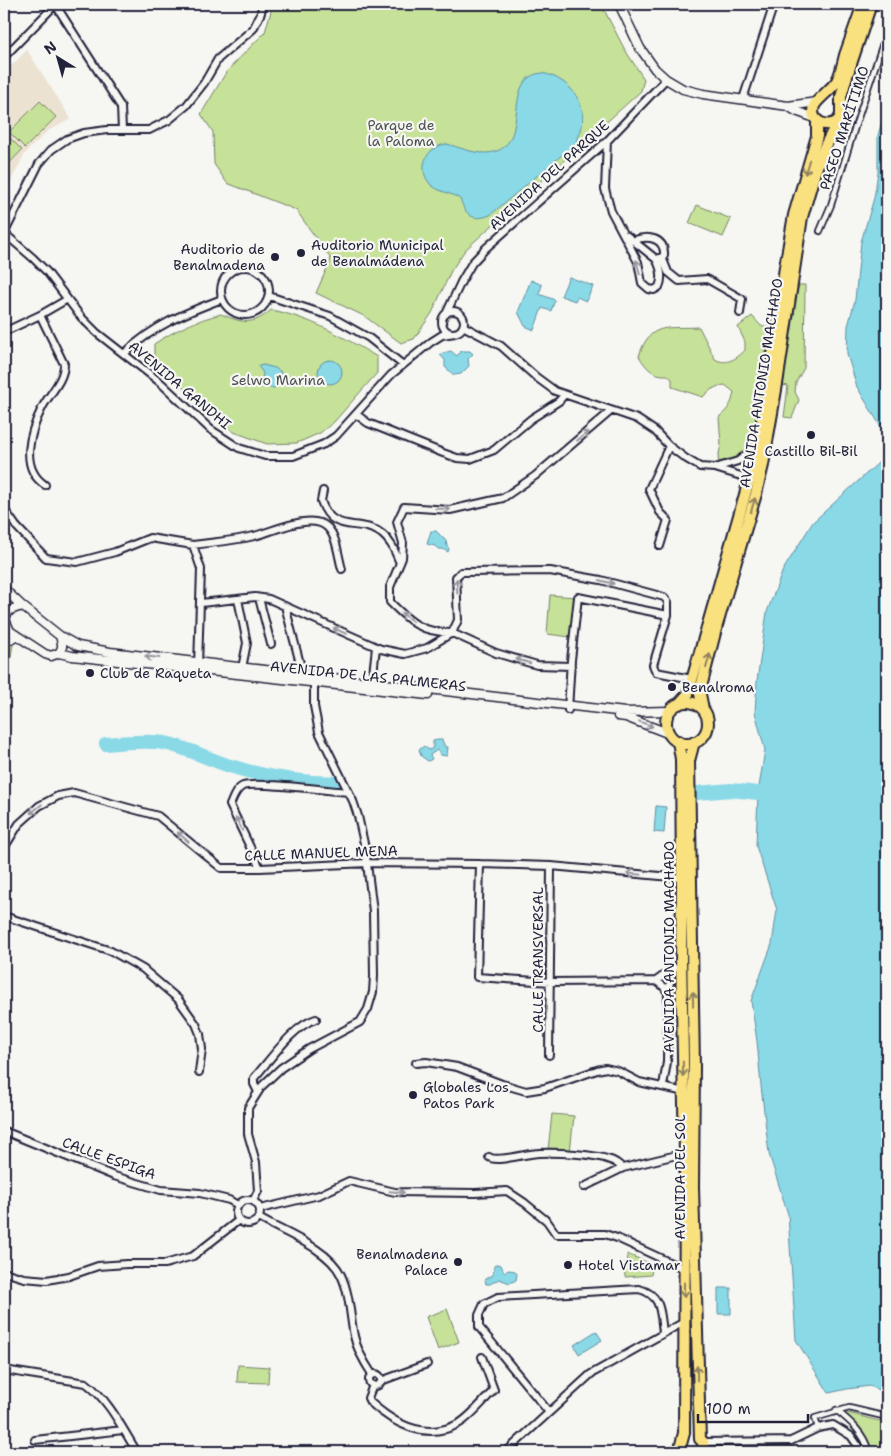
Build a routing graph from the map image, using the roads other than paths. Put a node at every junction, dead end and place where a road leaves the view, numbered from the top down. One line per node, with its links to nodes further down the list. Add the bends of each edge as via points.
1 (55, 4): 8 (street); 16 (street, via 121,108)
2 (262, 4): 16 (street, via 253,29 218,59 186,106 150,130)
3 (619, 4): 9 (street, via 640,48)
4 (774, 4): 10 (street)
5 (863, 4): 11 (main road, via 837,80)
6 (871, 4): 13 (main road, via 846,79)
7 (887, 31): 19 (street, PASEO MARÍTIMO)
8 (4, 57)
9 (666, 79): 10 (street, via 683,89); 17 (street, AVENIDA DEL PARQUE)
10 (742, 99): 12 (street)
11 (816, 101): 12 (street); 13 (main road, via 835,98); 14 (main road, via 813,110)
12 (788, 106): 14 (street)
13 (841, 106): 15 (main road)
14 (816, 119): 15 (main road, via 825,125); 41 (main road, AVENIDA ANTONIO MACHADO, one-way to 41, via 817,136 794,215)
15 (838, 121): 76 (main road, AVENIDA ANTONIO MACHADO, one-way to 15, via 701,687 763,465 802,217 815,172)
16 (122, 130): 20 (street, via 84,133 51,150 40,164)
17 (607, 141): 18 (street, via 605,189); 23 (street, AVENIDA DEL PARQUE, via 486,248 472,264)
18 (621, 231): 21 (street); 22 (street, one-way to 18, via 662,281 659,287 649,289 642,283 638,262)
19 (820, 231)
20 (4, 233): 26 (street, AVENIDA GANDHI, via 46,272)
21 (636, 244): 22 (street); 22 (street, via 637,239 658,240 665,251)
22 (659, 258): 28 (street, via 679,281 707,279 742,299)
23 (455, 294): 27 (street, AVENIDA DEL PARQUE); 29 (street, AVENIDA DEL PARQUE)
24 (268, 296): 25 (street, via 259,310 249,315 238,314); 25 (street, via 266,280 260,272 241,267 224,279); 37 (street, via 330,316 369,338)
25 (222, 299): 36 (street, via 165,323)
26 (66, 300): 30 (street); 36 (street, AVENIDA GANDHI, via 92,328)
27 (455, 311): 29 (street); 32 (street, via 463,318)
28 (740, 313)
29 (446, 314): 31 (street)
30 (40, 315): 33 (street); 45 (street, via 64,364 64,373 42,408 30,444 29,462 38,480)
31 (442, 323): 34 (street, via 448,332); 35 (street, AVENIDA GANDHI)
32 (463, 326): 34 (street); 38 (street, via 501,346 536,377)
33 (4, 332)
34 (455, 333): 35 (street, AVENIDA GANDHI, via 442,335)
35 (431, 342): 37 (street, AVENIDA GANDHI)
36 (125, 353): 40 (street, AVENIDA GANDHI, via 210,429 251,452 274,456 302,453 336,436)
37 (403, 365): 40 (street, AVENIDA GANDHI, via 391,374)
38 (564, 395): 39 (street); 40 (street, via 494,450 470,460 368,424)
39 (611, 411): 42 (street, via 637,419); 50 (street, one-way to 39, via 403,542 397,522 404,507 450,510 504,498)
40 (357, 415)
41 (758, 445): 43 (street, via 738,461); 44 (main road, AVENIDA ANTONIO MACHADO)
42 (669, 446): 43 (street, via 700,466); 49 (street, via 649,489 660,512 668,520)
43 (715, 468): 44 (street, via 741,476)
44 (750, 484): 72 (main road, AVENIDA ANTONIO MACHADO)
45 (45, 485)
46 (323, 491): 50 (street, via 321,501 328,514 343,525 363,526 381,533 392,545)
47 (4, 509): 48 (street, via 46,558 77,562 150,538)
48 (193, 545): 51 (street, via 253,536 298,522 313,522 326,525 333,534); 55 (street, via 201,570)
49 (660, 546)
50 (400, 563): 61 (street, one-way to 50, via 423,629 390,602 390,587)
51 (342, 569)
52 (5, 591): 56 (street); 58 (street)
53 (259, 598): 54 (street); 57 (street); 64 (street)
54 (238, 599): 55 (street); 69 (street, via 247,643)
55 (201, 603): 68 (street)
56 (22, 606): 58 (street); 62 (street, AVENIDA DE LAS PALMERAS)
57 (285, 606): 65 (street, one-way to 57); 70 (street)
58 (6, 615): 60 (street)
59 (668, 615): 61 (street, one-way to 59, via 458,620 456,577 461,572 550,571 601,580 664,597 668,602); 67 (street, via 578,597); 72 (street, via 653,665 656,672)
60 (10, 632): 63 (street, via 11,640); 66 (street, AVENIDA DE LAS PALMERAS, via 45,654)
61 (452, 633): 65 (street, via 427,648 405,654); 67 (street, one-way to 61, via 537,665 496,653)
62 (60, 636): 66 (street, via 63,646); 68 (street, AVENIDA DE LAS PALMERAS, one-way to 62, via 88,649)
63 (4, 640)
64 (271, 644)
65 (376, 647): 73 (street)
66 (60, 653): 68 (street, AVENIDA DE LAS PALMERAS)
67 (571, 663): 75 (street)
68 (198, 666): 69 (street, AVENIDA DE LAS PALMERAS); 71 (street, AVENIDA DE LAS PALMERAS)
69 (242, 668): 70 (street, AVENIDA DE LAS PALMERAS)
70 (303, 675): 71 (street, AVENIDA DE LAS PALMERAS)
71 (314, 679): 73 (street, AVENIDA DE LAS PALMERAS); 75 (street, AVENIDA DE LAS PALMERAS); 80 (street, via 314,706 319,732)
72 (692, 679): 74 (main road, AVENIDA ANTONIO MACHADO, via 688,694)
73 (372, 683): 75 (street, AVENIDA DE LAS PALMERAS)
74 (679, 704): 76 (main road, via 692,702); 77 (main road)
75 (568, 707): 77 (street, AVENIDA DE LAS PALMERAS); 78 (street, AVENIDA DE LAS PALMERAS, one-way to 78, via 626,717)
76 (703, 709): 79 (main road, via 708,728)
77 (670, 712): 78 (main road, via 667,724)
78 (674, 738): 79 (main road, via 683,743); 86 (main road, AVENIDA ANTONIO MACHADO, via 681,759)
79 (694, 742): 96 (main road, AVENIDA ANTONIO MACHADO, one-way to 79, via 689,760)
80 (349, 792): 82 (street); 85 (street, one-way to 80, via 230,805 243,786 258,784)
81 (4, 848): 85 (street, CALLE MANUEL MENA, one-way to 81, via 221,868 158,816 74,793 58,796 39,806 18,824)
82 (368, 863): 83 (street, CALLE MANUEL MENA); 85 (street, CALLE MANUEL MENA); 100 (street, via 374,976 368,1009 360,1022 281,1068)
83 (480, 864): 84 (street, CALLE MANUEL MENA); 91 (street, via 477,977)
84 (551, 866): 86 (street, CALLE MANUEL MENA, one-way to 84); 91 (street, CALLE TRANSVERSAL)
85 (260, 868)
86 (682, 878): 88 (main road, AVENIDA ANTONIO MACHADO)
87 (4, 916): 97 (street, via 111,951 143,969 178,999 196,1024 202,1049)
88 (681, 960): 89 (street); 99 (main road, AVENIDA ANTONIO MACHADO, one-way to 99)
89 (673, 968): 90 (street); 92 (street)
90 (656, 981): 91 (street); 92 (street)
91 (551, 982): 94 (street, CALLE TRANSVERSAL)
92 (668, 992): 98 (street, via 668,1062)
93 (316, 1019): 100 (street, via 297,1029 254,1078)
94 (549, 1055)
95 (416, 1063): 98 (street, via 457,1067 526,1091 601,1069 614,1069 639,1082)
96 (694, 1065): 99 (main road, AVENIDA DEL SOL)
97 (198, 1072)
98 (663, 1086): 99 (street)
99 (689, 1091): 102 (main road, AVENIDA ANTONIO MACHADO); 128 (main road, AVENIDA DEL SOL, one-way to 99)
100 (258, 1092): 106 (street, via 248,1108 248,1134 256,1162 258,1191)
101 (4, 1131): 107 (street, CALLE ESPIGA, via 114,1176 161,1190 200,1193 229,1200)
102 (685, 1153): 104 (street); 111 (main road, AVENIDA DEL SOL)
103 (489, 1157): 104 (street, via 500,1160 539,1153 582,1155 610,1159)
104 (623, 1168): 105 (street)
105 (584, 1187)
106 (253, 1201): 107 (street, via 244,1201); 108 (street)
107 (238, 1206): 110 (street, via 236,1214)
108 (260, 1209): 109 (street); 111 (street, one-way to 111, via 319,1196 350,1181 395,1192 507,1191 547,1221 556,1234 605,1234)
109 (259, 1218): 110 (street, via 252,1224); 118 (street, via 307,1243 327,1258 340,1274 354,1337)
110 (239, 1220): 112 (street, via 193,1256 165,1264 98,1266 46,1280)
111 (684, 1269): 113 (main road, AVENIDA DEL SOL, one-way to 113)
112 (4, 1272)
113 (684, 1322): 114 (street); 127 (main road, AVENIDA DEL SOL)
114 (663, 1332): 122 (street, via 591,1374); 122 (street, via 657,1299 640,1289 498,1297 484,1304 479,1315 479,1327)
115 (482, 1356): 120 (street, via 494,1390 459,1424 443,1430 424,1431 402,1426 370,1402 368,1398)
116 (427, 1364): 119 (street)
117 (4, 1370): 125 (street, via 86,1383 97,1391)
118 (372, 1374): 119 (street, via 379,1375); 120 (street, via 369,1381)
119 (381, 1381): 120 (street)
120 (374, 1385)
121 (836, 1410): 123 (street, via 849,1408); 124 (street, via 815,1418); 133 (street, via 852,1423 866,1443)
122 (548, 1411): 130 (street)
123 (887, 1417)
124 (818, 1428): 128 (street, via 791,1441); 132 (street, via 833,1425 851,1436)
125 (123, 1430): 126 (street); 129 (street)
126 (35, 1440)
127 (683, 1442): 128 (main road, via 692,1439); 131 (main road, AVENIDA DEL SOL)
128 (702, 1445)
129 (137, 1452)
130 (506, 1452)
131 (679, 1452)
132 (861, 1452)
133 (868, 1452)

